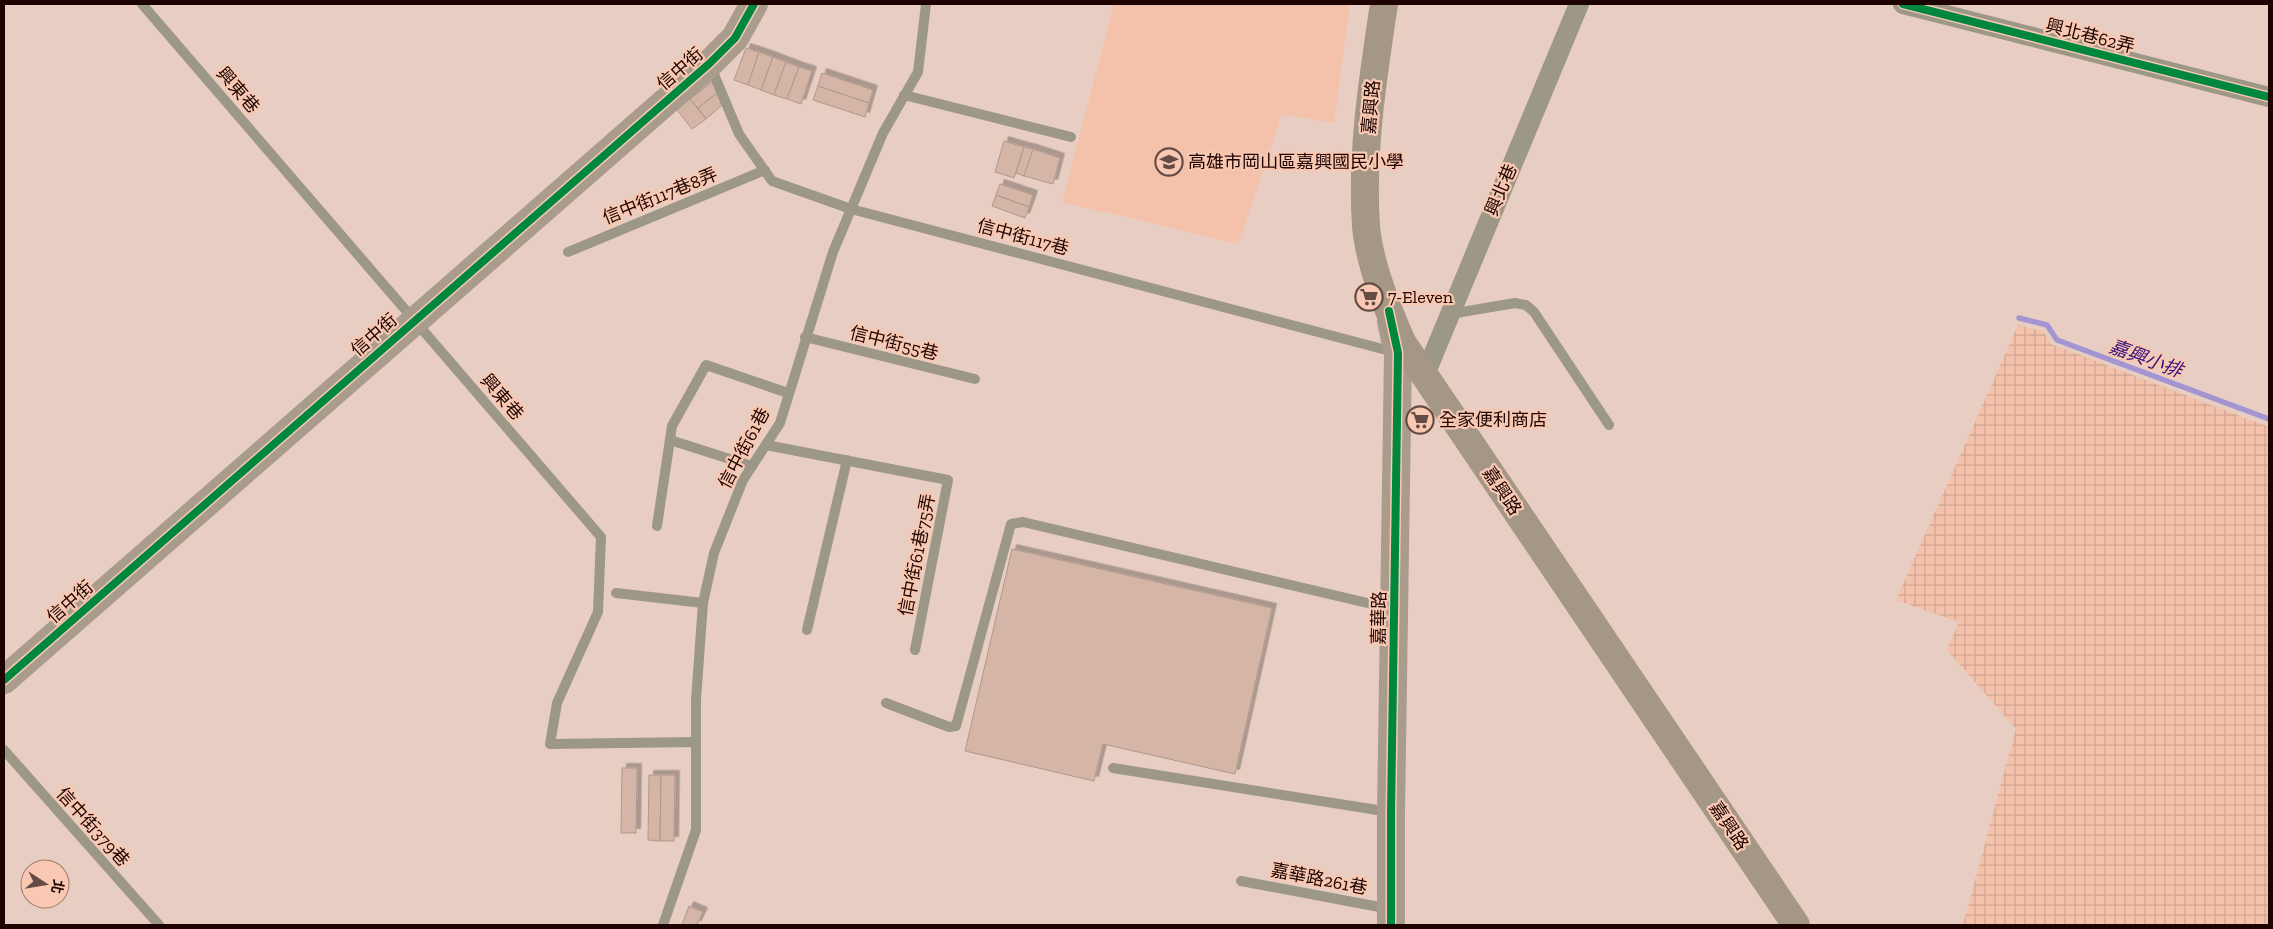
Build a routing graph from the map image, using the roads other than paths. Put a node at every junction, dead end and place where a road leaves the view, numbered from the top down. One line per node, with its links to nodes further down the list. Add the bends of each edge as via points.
1 (142, 4): 16 (lane, 興東巷)
2 (754, 4): 7 (street, 信中街, via 735,38)
3 (926, 4): 8 (lane, 信中街61巷, via 918,72)
4 (1384, 4): 14 (main road, 嘉興路, via 1368,116 1366,227)
5 (1579, 4): 15 (street, 興北巷)
6 (1903, 4): 9 (street, 興北巷62弄)
7 (710, 63): 11 (lane, 信中街117巷, via 739,134); 16 (street, 信中街)
8 (904, 95): 10 (lane); 12 (lane, 信中街61巷, via 883,133)
9 (2269, 97)
10 (1071, 137)
11 (765, 170): 12 (lane, 信中街117巷, via 772,181); 13 (lane, 信中街117巷8弄)
12 (851, 209): 17 (lane, 信中街61巷); 18 (lane, 信中街117巷)
13 (568, 252)
14 (1389, 311): 18 (street, 嘉華路); 19 (main road, 嘉興路, via 1402,342)
15 (1450, 314): 19 (street, 興北巷); 22 (lane, via 1515,303 1526,305 1534,312)
16 (414, 320): 33 (street, 信中街); 35 (lane, 興東巷, via 601,538 598,612 557,703 550,744)
17 (805, 337): 20 (lane, 信中街55巷); 21 (lane, 信中街61巷)
18 (1398, 353): 30 (street, 嘉華路)
19 (1424, 377): 43 (main road, 嘉興路)
20 (975, 379)
21 (788, 393): 23 (lane, via 706,365 672,426); 24 (lane, 信中街61巷, via 780,423)
22 (1609, 425)
23 (670, 440): 26 (lane); 27 (lane)
24 (766, 445): 25 (lane, 信中街61巷75弄); 26 (lane, 信中街61巷)
25 (847, 460): 31 (lane); 32 (lane, 信中街61巷75弄, via 948,480)
26 (752, 466): 29 (lane, 信中街61巷, via 743,480 714,553)
27 (657, 526)
28 (616, 593): 29 (lane)
29 (703, 603): 35 (lane, 信中街61巷)
30 (1394, 609): 34 (lane, via 1023,522 1011,524 956,726 949,727); 38 (street, 嘉華路)
31 (808, 630)
32 (915, 650)
33 (4, 680)
34 (886, 703)
35 (696, 742): 42 (lane, 信中街61巷, via 696,830)
36 (4, 750): 41 (lane, 信中街379巷)
37 (1112, 768): 38 (lane)
38 (1391, 812): 40 (street, 嘉華路)
39 (1241, 881): 40 (lane, 嘉華路261巷)
40 (1391, 917)
41 (159, 925)
42 (663, 925)
43 (1796, 925)

